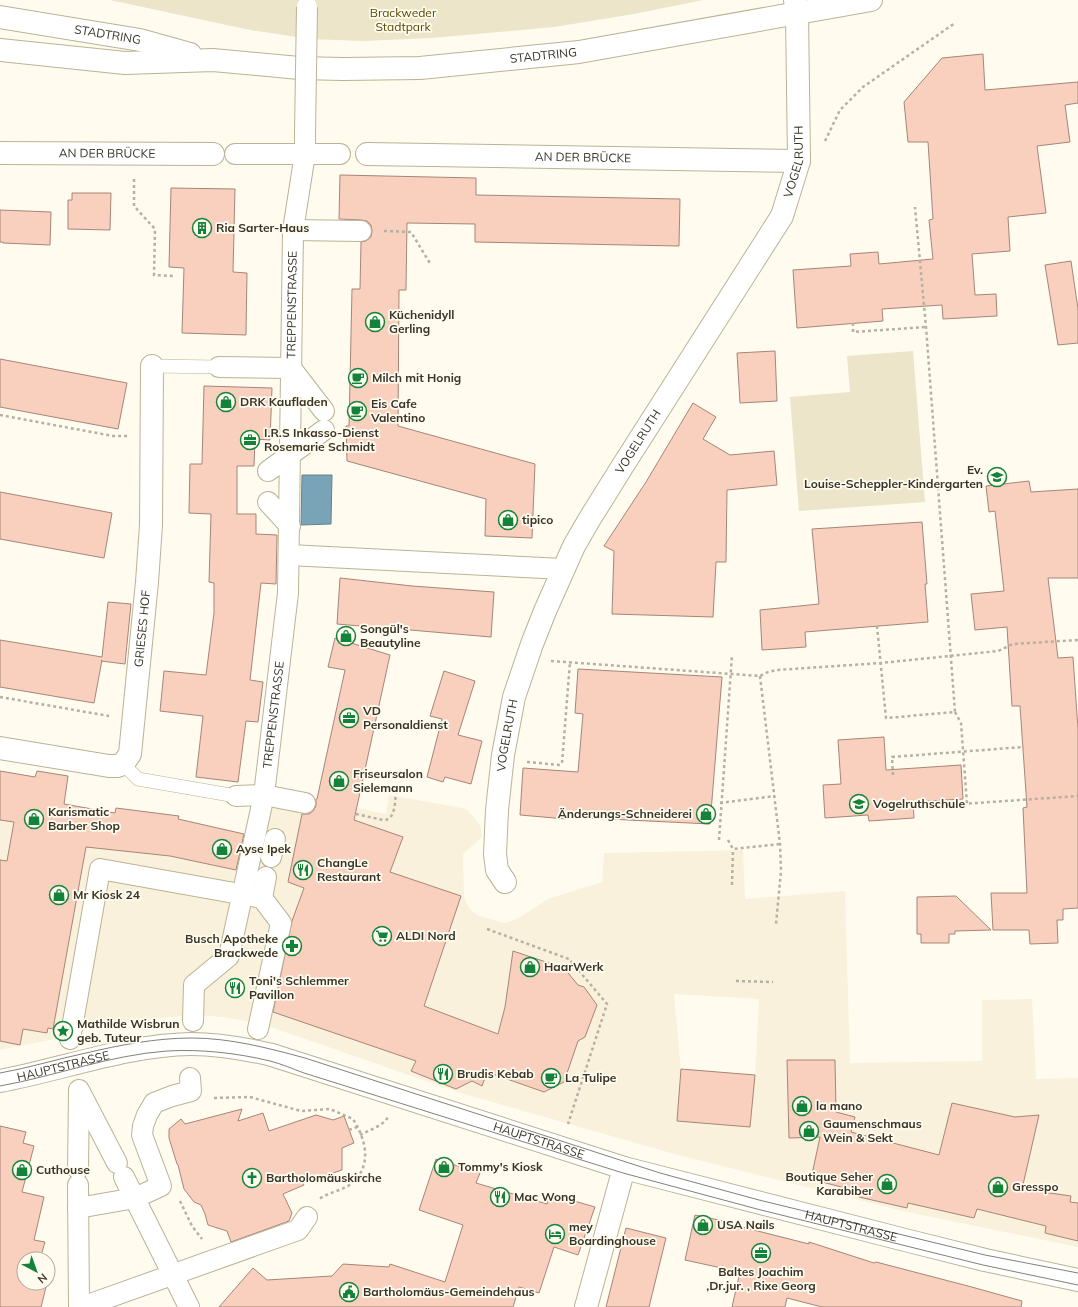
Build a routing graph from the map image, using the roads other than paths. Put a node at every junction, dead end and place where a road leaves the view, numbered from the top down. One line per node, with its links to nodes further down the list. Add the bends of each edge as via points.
1 (871, 0): 2 (street, STADTRING)
2 (796, 6): 6 (street, STADTRING, via 579,52 420,68 299,68); 13 (street, VOGELRUTH)
3 (307, 8): 10 (street, TREPPENSTRASSE, bridge)
4 (0, 17): 6 (street, STADTRING, via 140,40)
5 (0, 50): 6 (street, STADTRING, via 125,62)
6 (213, 60)
7 (0, 153): 8 (street, AN DER BRÜCKE)
8 (213, 154)
9 (235, 154): 10 (street)
10 (305, 154): 11 (street); 14 (street, TREPPENSTRASSE)
11 (340, 154)
12 (367, 154): 13 (street, AN DER BRÜCKE)
13 (798, 161): 24 (street, VOGELRUTH, via 782,216 622,467 574,546)
14 (293, 230): 15 (street); 18 (street, TREPPENSTRASSE)
15 (361, 231)
16 (152, 366): 17 (lane); 30 (street, GRIESES HOF, via 151,525 147,582 130,754)
17 (219, 367): 18 (street)
18 (291, 368): 19 (street, TREPPENSTRASSE); 19 (street, via 324,421)
19 (290, 456): 20 (street); 22 (street, TREPPENSTRASSE)
20 (268, 471)
21 (268, 502): 22 (street)
22 (290, 526): 23 (street, TREPPENSTRASSE)
23 (289, 555): 24 (street); 25 (street, TREPPENSTRASSE)
24 (563, 570): 35 (street, VOGELRUTH, via 527,659 507,728 497,810 495,854 497,870)
25 (288, 593): 26 (street); 28 (street, TREPPENSTRASSE)
26 (273, 609)
27 (270, 633): 28 (street)
28 (281, 651): 32 (street, TREPPENSTRASSE)
29 (0, 748): 30 (street, via 109,766)
30 (123, 764): 31 (lane, via 138,779)
31 (236, 796): 32 (street)
32 (275, 803): 33 (street); 36 (street, TREPPENSTRASSE, via 247,872)
33 (305, 803)
34 (266, 877): 37 (street)
35 (505, 882)
36 (242, 894): 37 (street); 38 (street, TREPPENSTRASSE, via 229,956 194,985); 40 (street, via 100,869)
37 (262, 898): 39 (street, via 281,923)
38 (194, 1021)
39 (258, 1029)
40 (70, 1038)
41 (190, 1078): 44 (street, via 191,1092 172,1096 154,1104 147,1115 142,1135 161,1186)
42 (0, 1081): 43 (street, HAUPTSTRASSE, via 106,1056 164,1046 192,1044 237,1047 272,1055)
43 (624, 1168): 48 (street, HAUPTSTRASSE, via 932,1247); 51 (street)
44 (135, 1198): 45 (street); 45 (street, via 79,1090); 47 (street)
45 (78, 1208): 49 (street)
46 (308, 1217): 47 (street, via 298,1230)
47 (173, 1274): 49 (street); 50 (street)
48 (1078, 1280)
49 (80, 1307)
50 (188, 1307)
51 (586, 1307)

